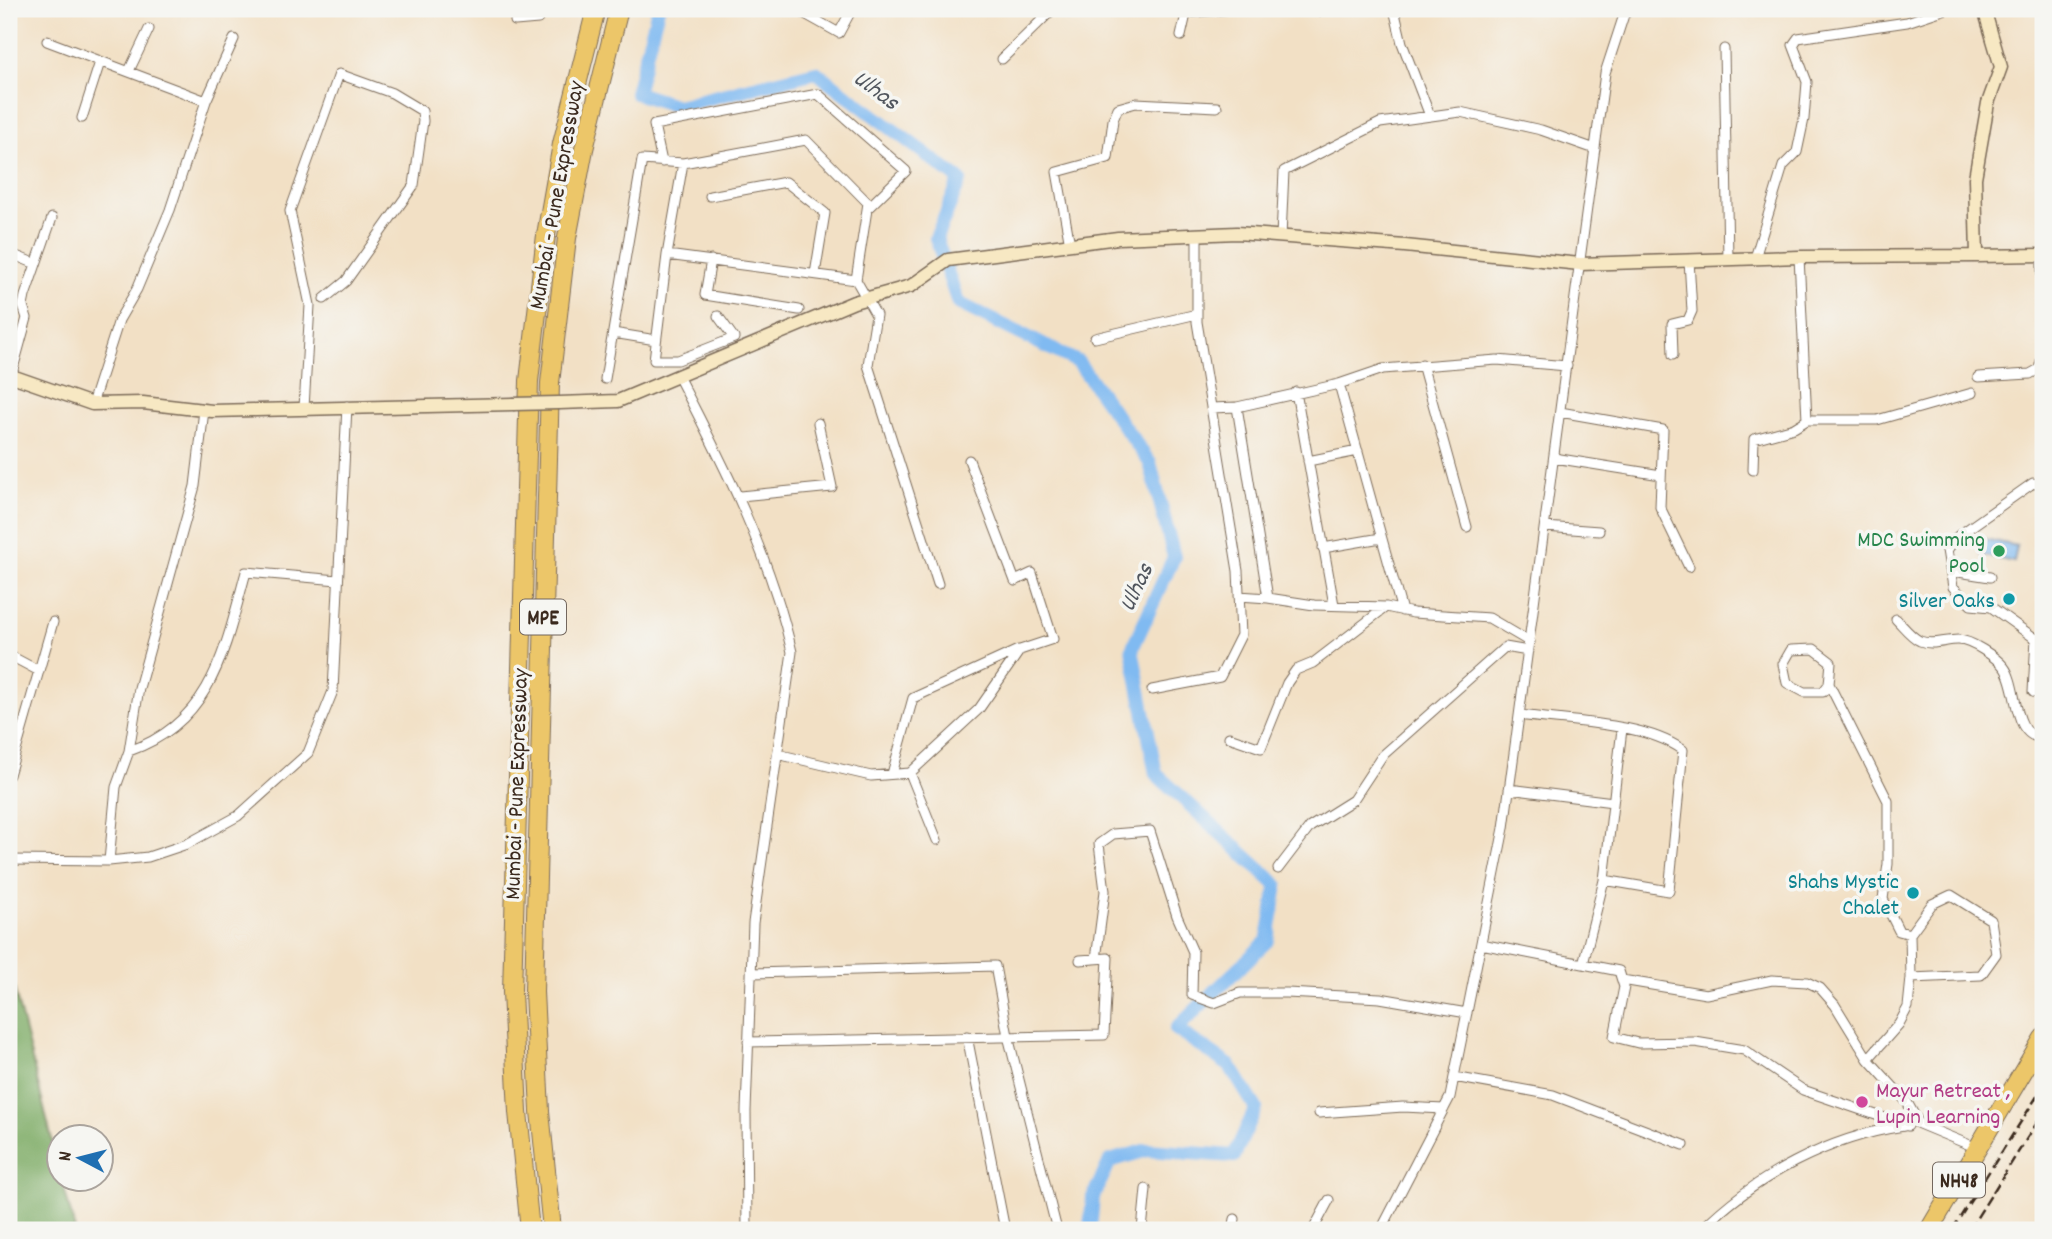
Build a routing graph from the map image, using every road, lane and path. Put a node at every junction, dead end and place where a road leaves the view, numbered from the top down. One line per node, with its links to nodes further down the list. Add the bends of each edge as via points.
1 (540, 9): 14 (street, via 538,19)
2 (596, 9): 151 (highway, Mumbai - Pune Expressway / MPE, via 562,144 529,381 512,992)
3 (619, 9): 152 (highway, Mumbai - Pune Expressway / MPE, via 567,238 551,383 534,992)
4 (796, 9): 5 (street, via 839,33)
5 (852, 9)
6 (1053, 9): 20 (street)
7 (1233, 9): 12 (street)
8 (1394, 9): 25 (street)
9 (1630, 9): 27 (street, via 1605,73)
10 (1946, 9): 13 (street)
11 (1984, 9): 39 (street, via 2001,67 1975,178)
12 (1187, 11): 16 (street)
13 (1931, 11): 41 (street, via 1907,22 1798,37 1793,45 1807,82 1804,119 1797,152 1783,166)
14 (515, 21)
15 (149, 29): 22 (street)
16 (1181, 36)
17 (234, 38): 23 (street)
18 (47, 41): 21 (street)
19 (1724, 49): 42 (street)
20 (1002, 59)
21 (100, 62): 22 (street); 26 (street)
22 (129, 71): 23 (street)
23 (206, 101): 67 (street, via 170,210 137,289 118,320)
24 (1217, 107): 35 (street, via 1136,103 1118,108 1108,158 1057,172)
25 (1430, 116): 27 (street, via 1461,113 1541,130); 34 (street, via 1380,123 1284,171)
26 (82, 118)
27 (1595, 149): 46 (street)
28 (662, 162): 29 (street); 31 (street, via 654,125 818,94 906,171); 54 (street, via 642,160)
29 (683, 163): 31 (street, via 806,140 868,203); 37 (street)
30 (710, 196): 47 (street, via 786,182 825,213)
31 (867, 209): 48 (street)
32 (52, 218): 45 (street)
33 (1197, 235): 34 (street); 35 (street); 52 (street)
34 (1280, 237): 46 (street)
35 (1070, 245): 50 (street, via 948,260 911,286)
36 (9, 253): 45 (street)
37 (667, 255): 43 (street); 56 (street)
38 (2043, 255): 39 (street); 62 (street, via 2039,369 2030,374)
39 (1977, 256): 40 (street)
40 (1799, 257): 41 (street); 74 (street)
41 (1755, 258): 42 (street)
42 (1728, 259): 44 (street)
43 (711, 260): 47 (street); 51 (street, via 705,295)
44 (1689, 260): 46 (street); 57 (street, via 1692,311 1688,320 1672,324)
45 (36, 264): 60 (street)
46 (1580, 264): 59 (street)
47 (815, 274): 48 (street)
48 (856, 280): 50 (street)
49 (324, 299): 70 (street, via 346,281 414,185 423,121 422,111 392,93 340,74 290,211 310,305)
50 (868, 299): 61 (street); 93 (street, via 876,315 869,365)
51 (799, 310)
52 (1197, 314): 55 (street); 71 (street)
53 (719, 316): 56 (street, via 734,338 678,360 654,360)
54 (613, 333): 56 (street); 63 (street)
55 (1095, 338)
56 (656, 340)
57 (1673, 355)
58 (1422, 364): 59 (street, via 1496,360); 64 (street, via 1383,369); 84 (street)
59 (1566, 366): 73 (street)
60 (10, 376): 67 (street)
61 (678, 376): 68 (street, bridge, via 618,401); 83 (street)
62 (1978, 377)
63 (605, 379)
64 (1339, 384): 65 (street); 76 (street)
65 (1296, 392): 69 (street); 79 (street)
66 (1972, 393): 74 (street, via 1877,420)
67 (92, 404): 72 (street, via 144,403)
68 (347, 406): 70 (street); 92 (street)
69 (1237, 407): 71 (street); 95 (street)
70 (304, 408): 72 (street)
71 (1211, 408): 94 (street)
72 (204, 410): 113 (street, via 195,486 139,688)
73 (1560, 412): 77 (street); 81 (street, via 1663,430)
74 (1807, 420): 80 (street, via 1754,439)
75 (818, 423): 83 (street, via 832,487)
76 (1357, 451): 79 (street); 87 (street)
77 (1554, 458): 81 (street); 85 (street)
78 (969, 460): 103 (street, via 1015,581 1032,573 1053,639)
79 (1308, 461): 88 (street)
80 (1753, 470)
81 (1661, 475): 89 (street, via 1660,507)
82 (2043, 486): 90 (street, via 2034,483 1958,536 1947,550)
83 (740, 496): 114 (street, via 792,652)
84 (1467, 527)
85 (1545, 527): 86 (street); 102 (street)
86 (1599, 531)
87 (1381, 538): 88 (street); 98 (street)
88 (1323, 548): 96 (street)
89 (1689, 566)
90 (1952, 571): 91 (street); 101 (street, via 1953,587 1971,605 1991,607)
91 (1990, 577)
92 (338, 580): 113 (street, via 246,572 208,690 191,712 152,743); 122 (street, via 333,691 308,753 238,816 187,844 148,857)
93 (938, 584)
94 (1239, 596): 95 (street); 107 (street, via 1241,635 1220,677)
95 (1268, 598): 96 (street)
96 (1334, 605): 97 (street)
97 (1386, 607): 98 (street); 111 (street, via 1313,663 1296,670 1261,748)
98 (1402, 611): 102 (street, via 1489,618)
99 (1896, 619): 112 (street, via 1917,640 1971,643 2004,668 2025,730)
100 (53, 622): 105 (street)
101 (2040, 641): 108 (street, via 2033,692)
102 (1529, 646): 109 (street); 123 (street, via 1505,647 1381,755 1353,800 1310,827)
103 (1020, 650): 115 (street, via 979,709); 116 (street, via 913,698)
104 (9, 655): 105 (street)
105 (39, 671): 117 (street)
106 (1829, 684): 106 (street, via 1831,663 1814,649 1791,650 1783,664 1787,683 1804,692 1823,692); 125 (street, via 1888,802 1883,900 1899,931)
107 (1152, 690)
108 (2043, 696)
109 (1520, 715): 110 (street); 118 (street)
110 (1622, 729): 119 (street); 124 (street, via 1654,735 1683,750 1669,891)
111 (1229, 737)
112 (2043, 738)
113 (129, 751): 122 (street, via 116,787)
114 (777, 754): 116 (street, via 871,776); 130 (street, via 753,923)
115 (909, 773): 116 (street); 120 (street)
116 (892, 774)
117 (9, 775)
118 (1509, 789): 119 (street); 126 (street)
119 (1613, 802): 124 (street)
120 (937, 841)
121 (9, 860): 122 (street)
122 (109, 861)
123 (1278, 869)
124 (1604, 880): 129 (street)
125 (1910, 934): 131 (street); 131 (street, via 1932,904 1951,895 1991,920 1996,954 1981,975)
126 (1481, 944): 129 (street); 133 (street)
127 (1096, 959): 128 (street); 133 (street, via 1105,891 1099,844 1113,834 1150,831 1192,952 1192,995 1214,1003 1240,993 1380,998); 135 (street, via 1108,958 1104,1035)
128 (1080, 960)
129 (1583, 964): 132 (street, via 1619,971)
130 (751, 973): 135 (street, via 995,966); 137 (street)
131 (1911, 978): 139 (street, via 1908,1007 1899,1024)
132 (1622, 980): 139 (street, via 1706,994 1772,980 1807,982 1835,1005); 144 (street, via 1614,1037 1638,1043 1695,1042 1744,1050 1803,1090)
133 (1467, 1013): 140 (street)
134 (967, 1036): 135 (street); 137 (street); 154 (street)
135 (1008, 1036): 155 (street)
136 (2043, 1038): 146 (highway, NH48)
137 (748, 1042): 153 (street)
138 (2043, 1055): 162 (highway, NH48)
139 (1868, 1059): 143 (street, via 1907,1102)
140 (1454, 1077): 141 (street); 145 (street, via 1553,1095)
141 (1444, 1109): 142 (street); 159 (street)
142 (1319, 1113)
143 (1919, 1124): 144 (street); 146 (street)
144 (1908, 1126): 160 (street, via 1867,1132 1790,1165 1729,1202)
145 (1685, 1145)
146 (1977, 1148): 161 (highway, NH48)
147 (1146, 1189): 156 (street)
148 (1329, 1200): 158 (street)
149 (1235, 1219): 157 (street)
150 (2043, 1224): 163 (street)
151 (530, 1230)
152 (552, 1230)
153 (747, 1230)
154 (1005, 1230)
155 (1057, 1230)
156 (1142, 1230)
157 (1233, 1230)
158 (1312, 1230)
159 (1381, 1230)
160 (1701, 1230)
161 (1929, 1230)
162 (1941, 1230)
163 (2038, 1230)

